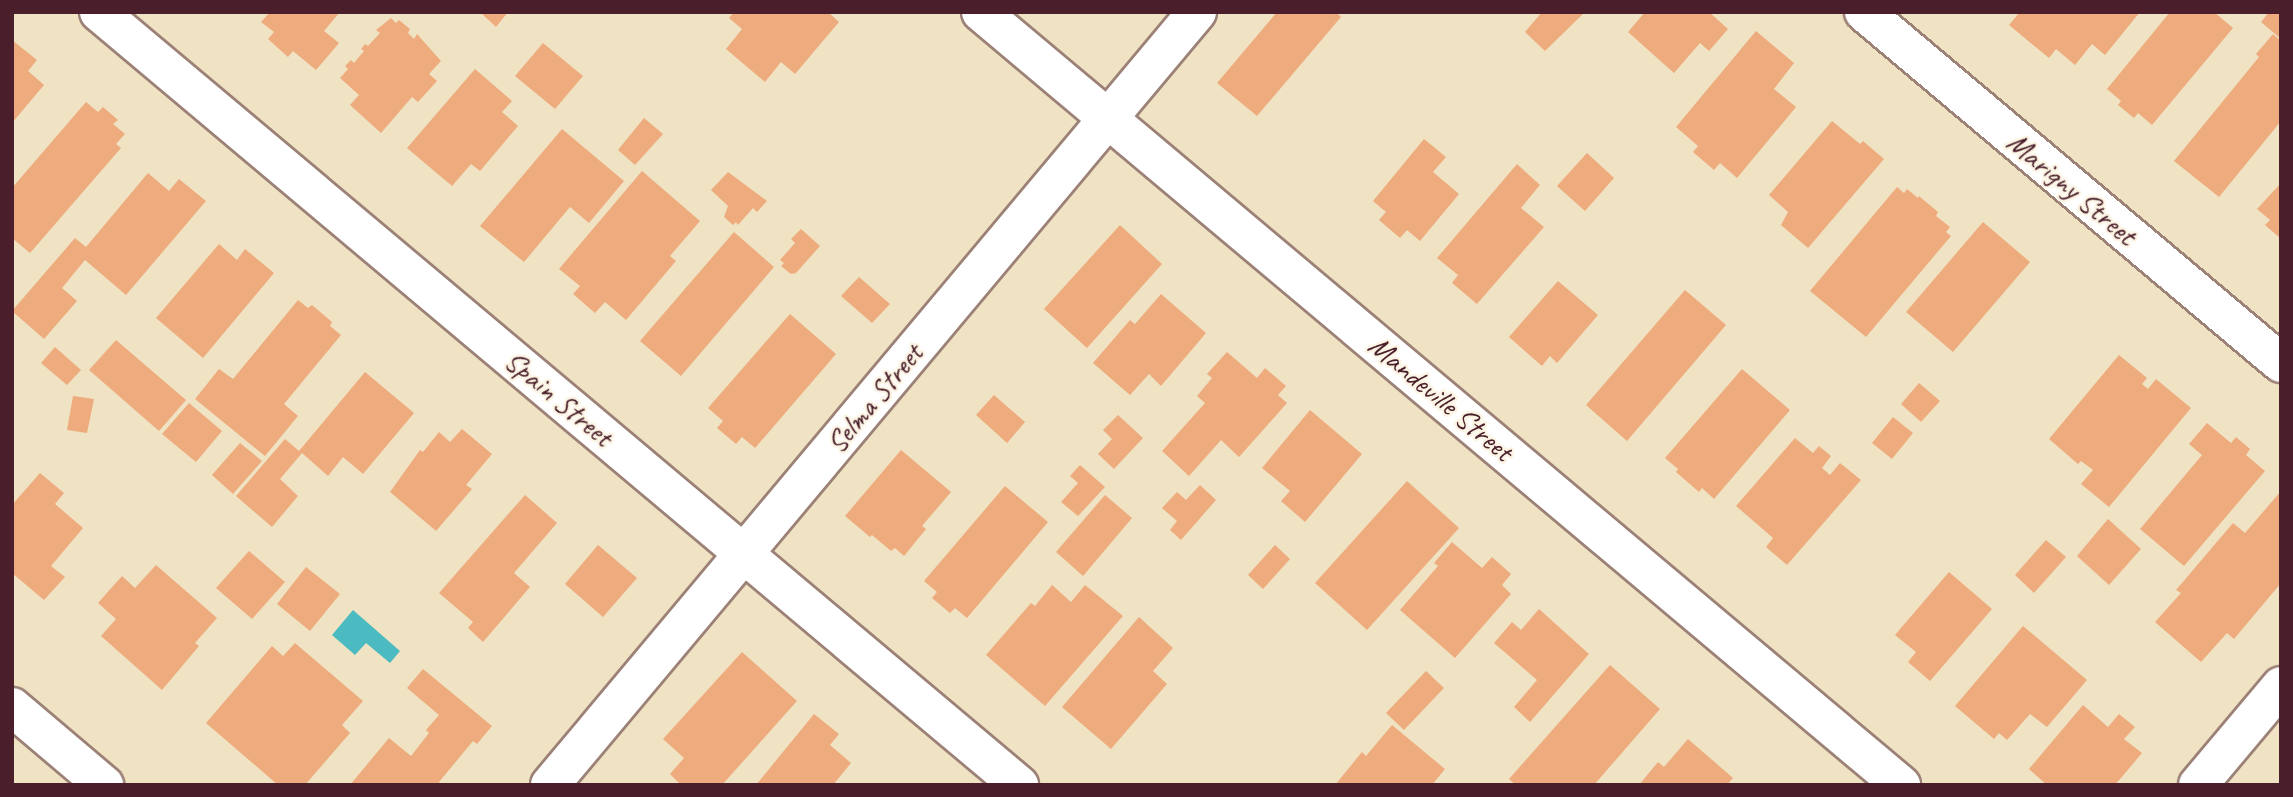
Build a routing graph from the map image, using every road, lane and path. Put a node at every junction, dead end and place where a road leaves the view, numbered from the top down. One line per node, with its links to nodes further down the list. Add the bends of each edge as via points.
1 (99, 12): 7 (street, Spain Street)
2 (981, 12): 5 (street, Mandeville Street)
3 (1197, 12): 5 (street, Selma Street)
4 (1864, 12): 6 (street, Marigny Street)
5 (1108, 119): 7 (street, Selma Street); 13 (street, Mandeville Street)
6 (2281, 363)
7 (744, 553): 11 (street, Selma Street); 12 (street, Spain Street)
8 (2281, 686): 14 (street)
9 (12, 707): 10 (street)
10 (104, 785)
11 (550, 785)
12 (1019, 785)
13 (1901, 785)
14 (2198, 785)

